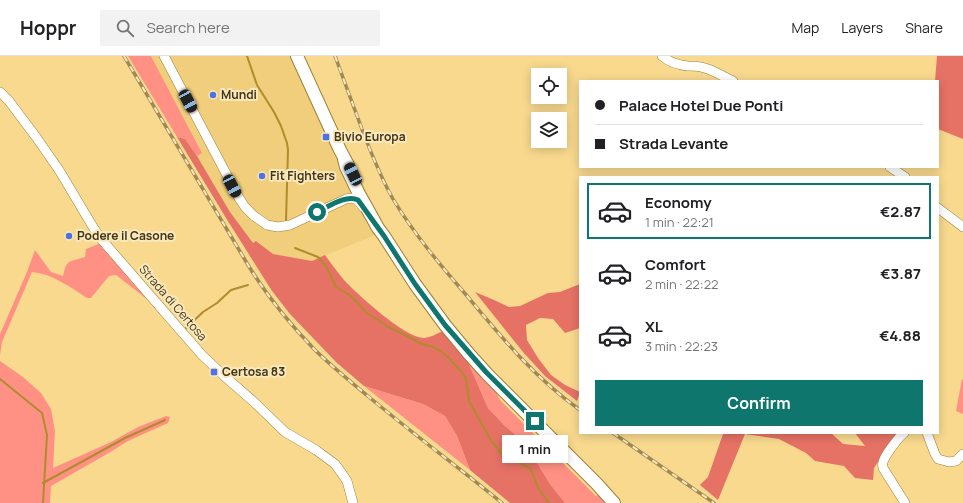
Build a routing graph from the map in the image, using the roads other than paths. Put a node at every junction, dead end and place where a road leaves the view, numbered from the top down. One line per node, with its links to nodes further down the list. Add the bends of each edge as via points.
1 (164, 56): 9 (street, via 239,198 254,216 271,226 284,227)
2 (297, 56): 6 (main road)
3 (662, 56): 4 (street, via 685,66 700,66)
4 (730, 80)
5 (0, 92): 18 (street, Strada di Certosa, via 59,170 102,240 202,355 285,432 316,450 339,469 347,481)
6 (345, 163): 9 (street, via 351,188); 11 (main road); 13 (main road, via 349,166)
7 (891, 168): 8 (street)
8 (903, 176)
9 (340, 201): 11 (street, via 356,199)
10 (939, 209): 12 (street)
11 (371, 217): 13 (main road)
12 (963, 227)
13 (384, 236): 17 (main road, via 415,284 465,349)
14 (903, 434): 21 (street, via 887,454 883,468)
15 (927, 434): 16 (street, via 938,459 956,461)
16 (963, 454)
17 (597, 484): 19 (main road); 20 (main road)
18 (353, 503)
19 (614, 503)
20 (622, 503)
21 (905, 503)

